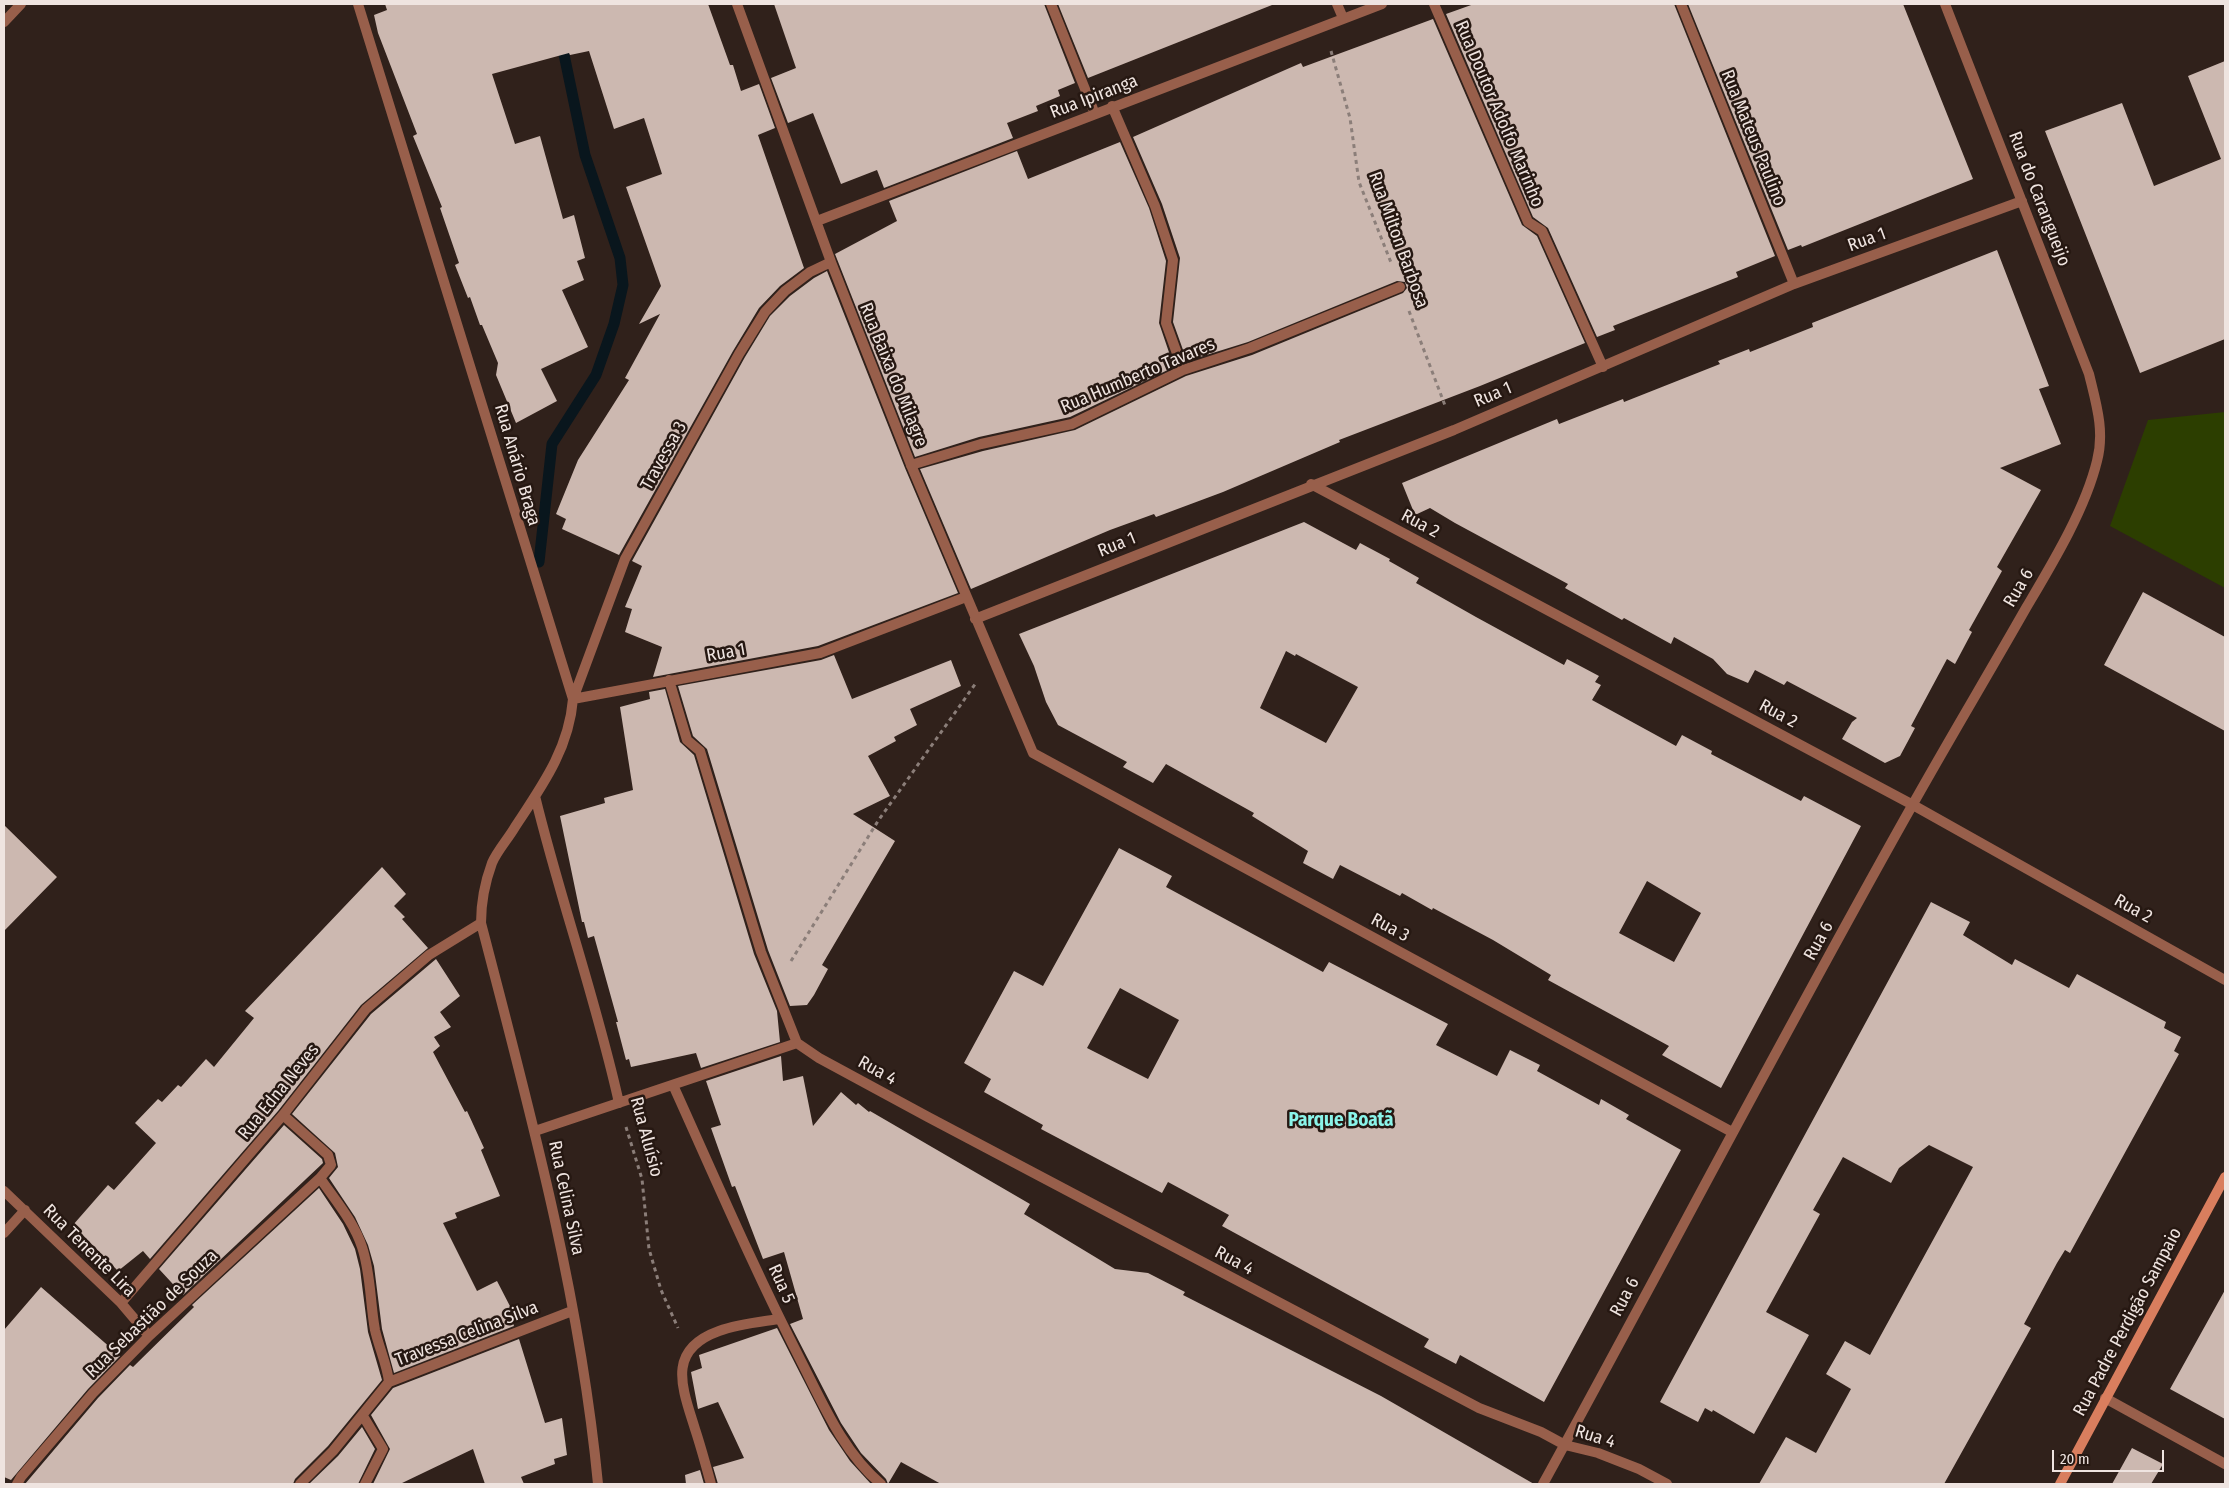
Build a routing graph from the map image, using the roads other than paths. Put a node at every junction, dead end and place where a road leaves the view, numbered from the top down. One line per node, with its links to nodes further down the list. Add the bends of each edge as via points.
1 (21, 4): 11 (street)
2 (358, 4): 27 (street, Rua Anário Braga)
3 (737, 4): 15 (street, Rua Baixa do Milagre)
4 (1051, 4): 13 (street)
5 (1337, 4): 10 (street)
6 (1382, 4): 10 (street, Rua Ipiranga)
7 (1434, 4): 19 (street, Rua Doutor Adolfo Marinho, via 1528,222 1542,230)
8 (1681, 4): 17 (street, Rua Mateus Paulino)
9 (1945, 4): 14 (street, Rua do Carangueijo)
10 (1343, 18): 12 (street, Rua Ipiranga)
11 (4, 22)
12 (1112, 106): 13 (street, Rua Ipiranga); 20 (street, via 1155,206 1172,260 1166,323)
13 (1095, 114): 15 (street, Rua Ipiranga)
14 (2022, 201): 17 (street, Rua 1); 21 (street, Rua do Carangueijo, via 2089,374)
15 (817, 221): 16 (street, Rua Baixa do Milagre)
16 (831, 262): 22 (street, Rua Baixa do Milagre); 27 (street, Travessa 3, via 810,272 785,291 766,312 739,354 625,559)
17 (1794, 284): 19 (street, Rua 1)
18 (1400, 287): 20 (street, Rua Humberto Tavares, via 1250,348)
19 (1603, 367): 23 (street, Rua 1, via 1454,430)
20 (1183, 370): 22 (street, Rua Humberto Tavares, via 1072,424 981,444)
21 (2098, 408): 30 (street, Rua 6, via 2101,436 2097,462 2082,503 2058,553)
22 (911, 465): 24 (street, Rua Baixa do Milagre)
23 (1311, 484): 25 (street, Rua 1); 30 (street, Rua 2)
24 (966, 597): 25 (street, Rua Baixa do Milagre); 26 (street, Rua 1, via 820,653)
25 (975, 618): 28 (street, Rua Baixa do Milagre)
26 (669, 680): 27 (street, Rua 1); 33 (street, via 687,740 700,752 746,908)
27 (573, 699): 29 (street, Rua Anário Braga, via 564,746)
28 (1033, 753): 38 (street, Rua 3)
29 (535, 796): 31 (street, Rua Anário Braga, via 493,862 485,889); 35 (street, Rua Aluísio)
30 (1913, 805): 32 (street, Rua 2); 38 (street, Rua 6)
31 (481, 923): 36 (street, Rua Edna Neves, via 429,955 366,1008); 37 (street, Rua Celina Silva)
32 (2225, 980)
33 (797, 1043): 34 (street); 51 (street, Rua 4, via 928,1117 1479,1408)
34 (673, 1085): 35 (street); 46 (street, Rua 5)
35 (619, 1103): 37 (street)
36 (283, 1115): 40 (street, via 328,1155 331,1165); 44 (street, Rua Edna Neves)
37 (535, 1131): 45 (street, Rua Celina Silva)
38 (1732, 1132): 51 (street, Rua 6)
39 (2225, 1177): 49 (main road, Rua Padre Perdigão Sampaio)
40 (320, 1178): 47 (street, Rua Sebastião de Souza); 48 (street, via 362,1246 376,1331)
41 (4, 1191): 42 (street, Rua Tenente Lira)
42 (25, 1210): 43 (street); 44 (street, Rua Tenente Lira)
43 (4, 1233)
44 (121, 1303): 47 (street, Rua Tenente Lira)
45 (572, 1312): 48 (street, Travessa Celina Silva); 56 (street, Rua Celina Silva)
46 (779, 1319): 57 (street, via 719,1331 688,1350 680,1376); 58 (street, Rua 5, via 834,1426 852,1453)
47 (149, 1336): 53 (street, Rua Sebastião de Souza, via 93,1392)
48 (389, 1382): 50 (street, Travessa Celina Silva)
49 (2105, 1398): 52 (street); 61 (main road, Rua Padre Perdigão Sampaio)
50 (363, 1416): 54 (street, Travessa Celina Silva); 55 (street, via 383,1449)
51 (1565, 1445): 59 (street, Rua 6); 60 (street, Rua 4, via 1598,1453)
52 (2225, 1464)
53 (17, 1484)
54 (300, 1484)
55 (365, 1484)
56 (598, 1484)
57 (711, 1484)
58 (881, 1484)
59 (1543, 1484)
60 (1667, 1484)
61 (2060, 1484)

